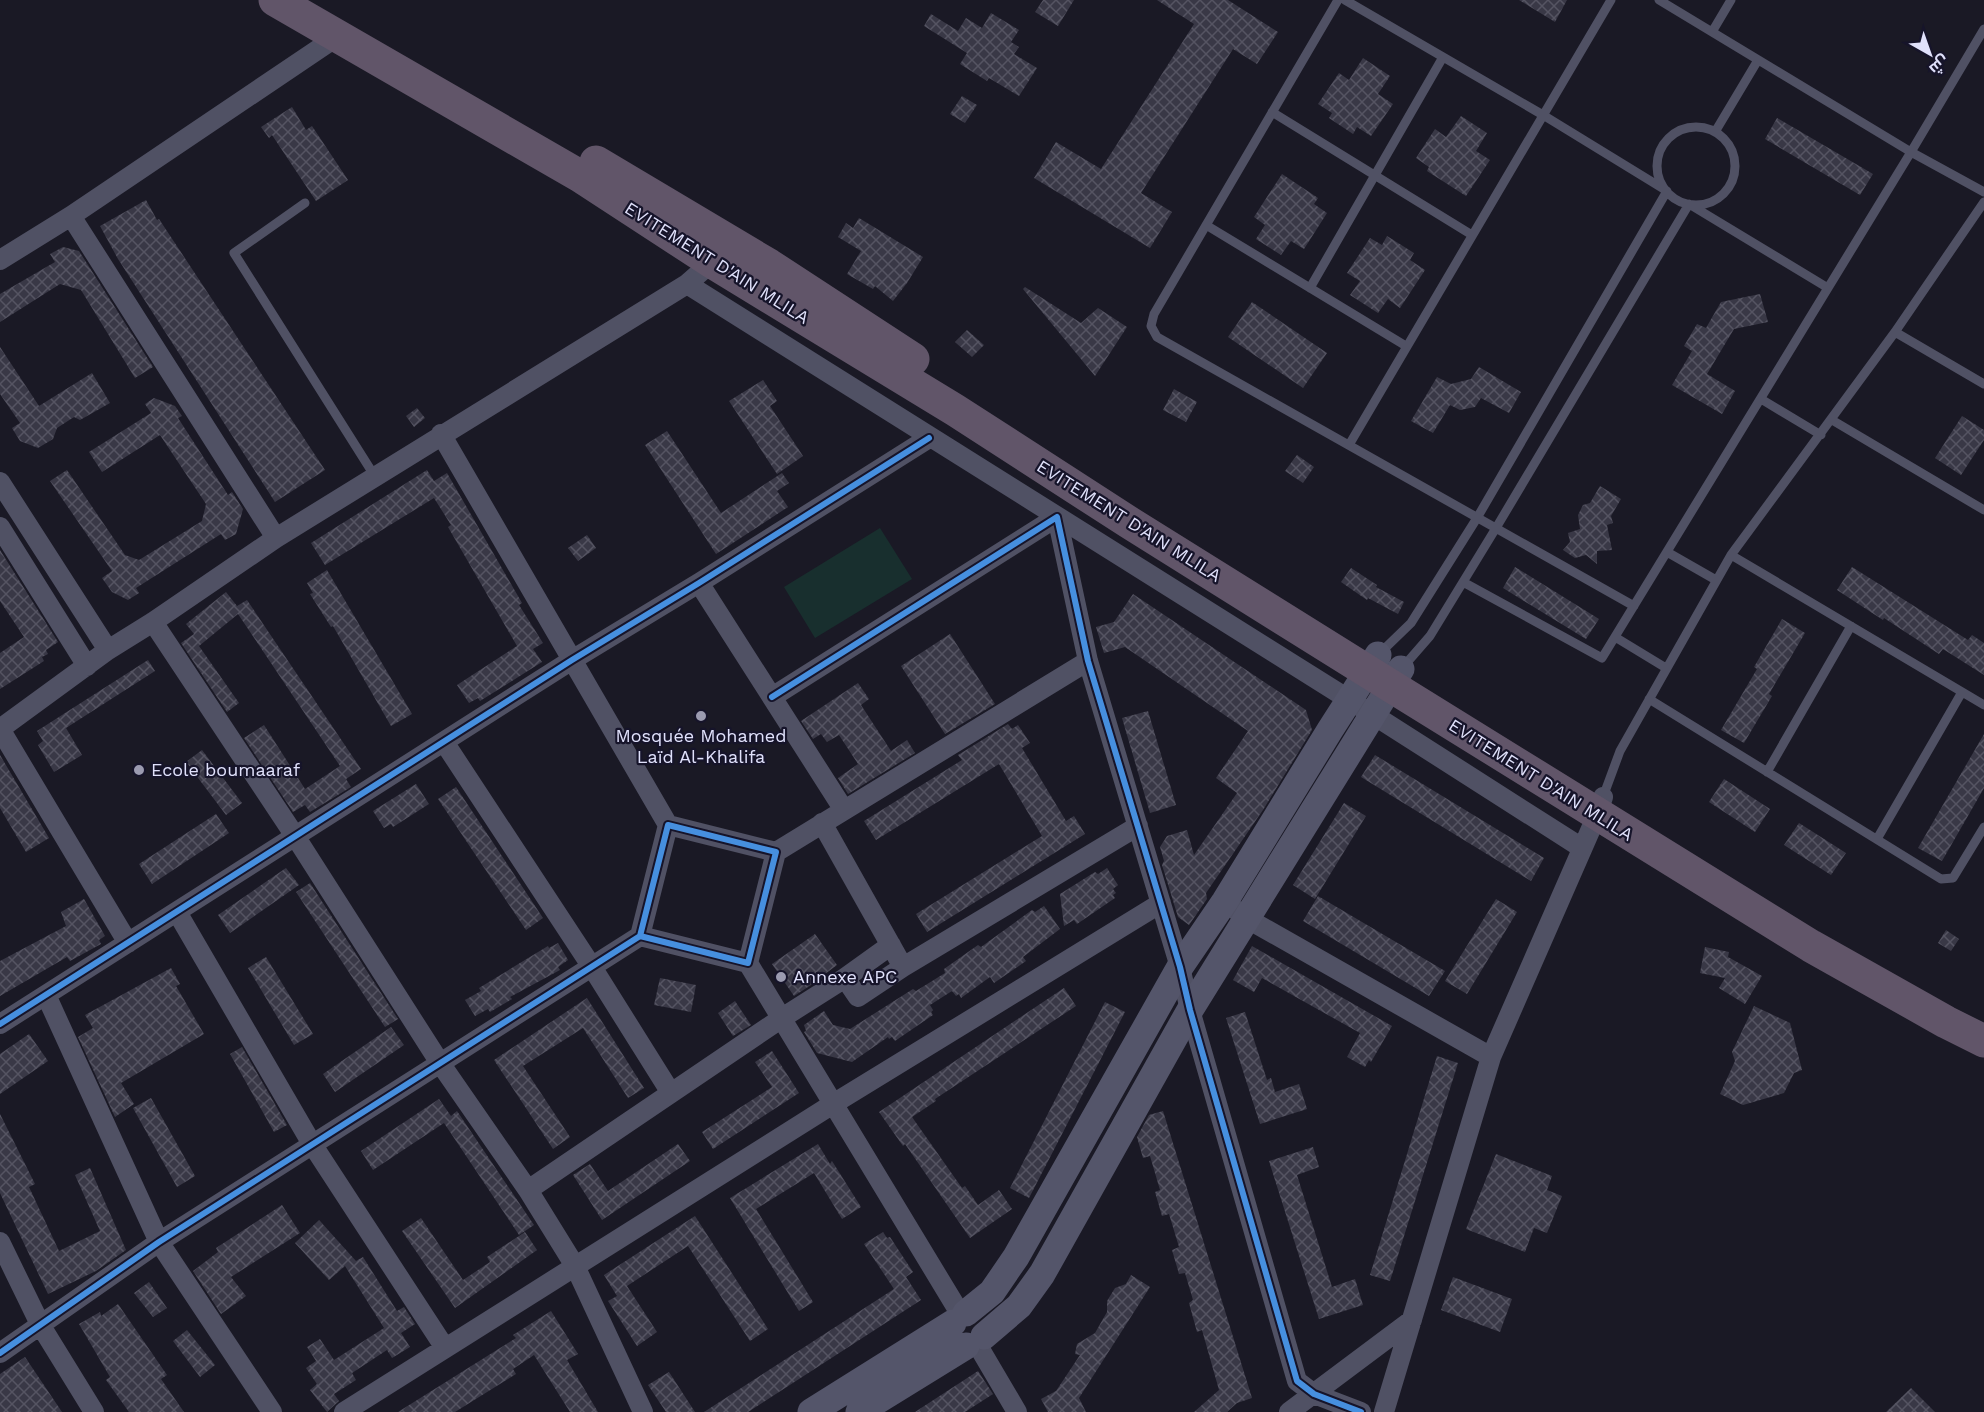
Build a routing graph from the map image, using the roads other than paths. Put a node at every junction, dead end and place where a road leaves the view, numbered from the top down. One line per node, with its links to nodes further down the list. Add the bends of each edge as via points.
1 (275, 0): 10 (highway, EVITEMENT D'AIN MLILA)
2 (318, 0): 26 (highway, EVITEMENT D'AIN MLILA, via 380,34)
3 (1338, 0): 13 (lane)
4 (1345, 0): 11 (lane)
5 (1611, 0): 14 (lane)
6 (1659, 0): 9 (lane)
7 (1731, 0): 9 (lane)
8 (1984, 28): 16 (lane)
9 (1712, 32): 12 (lane)
10 (338, 36): 23 (street); 26 (highway, EVITEMENT D'AIN MLILA, via 580,176)
11 (1443, 57): 14 (lane); 17 (lane)
12 (1758, 60): 15 (lane); 16 (lane)
13 (1272, 112): 17 (lane); 24 (lane)
14 (1543, 115): 18 (lane); 25 (lane)
15 (1715, 132): 18 (lane, via 1689,128 1666,142 1657,166); 22 (lane, via 1726,140 1732,152 1733,178 1716,200)
16 (1911, 152): 19 (lane); 30 (lane)
17 (1376, 174): 25 (lane); 29 (lane)
18 (1667, 191): 22 (lane); 44 (lane)
19 (1984, 192)
20 (305, 203): 40 (lane, via 234,253)
21 (1984, 203): 31 (lane)
22 (1689, 204): 30 (lane); 46 (lane)
23 (71, 216): 27 (street); 47 (street)
24 (1206, 225): 29 (lane); 39 (lane, via 1154,314 1151,326 1157,337)
25 (1472, 235): 32 (lane)
26 (720, 251): 28 (street); 62 (highway, EVITEMENT D'AIN MLILA, via 1130,524)
27 (0, 260)
28 (687, 284): 36 (street); 38 (street)
29 (1310, 288): 32 (lane)
30 (1828, 288): 34 (lane)
31 (1895, 332): 33 (lane); 35 (lane)
32 (1406, 346): 39 (lane)
33 (1984, 384)
34 (1761, 399): 37 (lane); 48 (lane)
35 (1832, 420): 37 (lane); 42 (lane)
36 (441, 434): 40 (street); 58 (street)
37 (1821, 435): 49 (lane)
38 (929, 438): 43 (street); 52 (street)
39 (1348, 445): 44 (lane)
40 (374, 475): 47 (street)
41 (0, 482): 57 (street)
42 (1984, 510)
43 (1057, 517): 59 (street); 64 (street); 66 (street)
44 (1478, 518): 46 (lane); 62 (lane)
45 (0, 527): 60 (street)
46 (1497, 528): 51 (lane); 53 (lane)
47 (276, 538): 54 (street)
48 (1667, 552): 50 (lane); 53 (lane)
49 (1731, 555): 50 (lane); 55 (lane)
50 (1716, 580): 61 (lane)
51 (1463, 582): 56 (lane, via 1602,658); 62 (lane, via 1430,636)
52 (699, 583): 58 (street); 64 (street)
53 (1634, 606): 56 (lane)
54 (153, 622): 57 (street); 78 (street)
55 (1851, 626): 63 (lane); 71 (lane)
56 (1615, 637): 61 (lane)
57 (108, 650): 60 (street)
58 (572, 660): 70 (street); 75 (street)
59 (1088, 661): 73 (street); 76 (street)
60 (87, 666): 69 (street)
61 (1666, 668): 65 (lane)
62 (1384, 670): 66 (street); 68 (street); 72 (highway, EVITEMENT D'AIN MLILA)
63 (1962, 692): 67 (lane); 79 (lane)
64 (772, 697): 73 (street)
65 (1649, 699): 71 (lane); 72 (lane, via 1620,751)
66 (1349, 701): 68 (street); 82 (street)
67 (1984, 705)
68 (1372, 714): 80 (street); 85 (street)
69 (0, 729): 87 (street)
70 (444, 742): 78 (street); 90 (street)
71 (1767, 772): 79 (lane)
72 (1600, 806): 80 (street); 97 (highway, EVITEMENT D'AIN MLILA); 99 (highway, EVITEMENT D'AIN MLILA, via 1811,946)
73 (844, 810): 74 (street)
74 (822, 824): 81 (street); 88 (street)
75 (668, 825): 81 (street); 86 (street)
76 (1138, 826): 83 (street); 91 (street)
77 (1984, 827): 79 (lane, via 1953,878 1941,879)
78 (295, 836): 84 (street); 101 (street)
79 (1877, 839)
80 (1582, 848): 100 (street)
81 (776, 852): 89 (street)
82 (1225, 901): 85 (street); 92 (street)
83 (1161, 903): 92 (street); 103 (street)
84 (177, 912): 87 (street); 104 (street)
85 (1246, 918): 95 (street); 100 (street)
86 (640, 936): 89 (street); 90 (street)
87 (128, 943): 94 (street)
88 (891, 945): 91 (street); 93 (street)
89 (748, 963): 96 (street)
90 (592, 967): 101 (street); 102 (street)
91 (903, 967): 93 (street, via 858,997)
92 (1180, 967): 95 (street); 109 (street, via 1016,1257 992,1292)
93 (845, 978): 96 (street)
94 (46, 995): 98 (street); 107 (street)
95 (1190, 1010): 112 (street, via 1042,1274 1019,1306); 115 (street, via 1297,1381)
96 (782, 1018): 102 (street); 103 (street)
97 (1984, 1021)
98 (0, 1024)
99 (1984, 1041)
100 (1491, 1057): 110 (street)
101 (440, 1063): 104 (street); 105 (street)
102 (671, 1093): 105 (street)
103 (833, 1104): 108 (street); 109 (street)
104 (312, 1144): 107 (street); 113 (street)
105 (528, 1190): 108 (street)
106 (0, 1242): 111 (street)
107 (159, 1242): 111 (street); 117 (street)
108 (575, 1266): 113 (street); 119 (street)
109 (960, 1317): 112 (street, via 972,1313 982,1319 985,1324); 120 (street)
110 (1412, 1320): 115 (street); 125 (street)
111 (40, 1326): 114 (street); 116 (street)
112 (976, 1342): 121 (street); 122 (street)
113 (445, 1348): 118 (street)
114 (0, 1353)
115 (1314, 1394): 123 (street); 124 (street)
116 (94, 1412)
117 (272, 1412)
118 (344, 1412)
119 (643, 1412)
120 (811, 1412)
121 (860, 1412)
122 (1017, 1412)
123 (1289, 1412)
124 (1361, 1412)
125 (1384, 1412)

